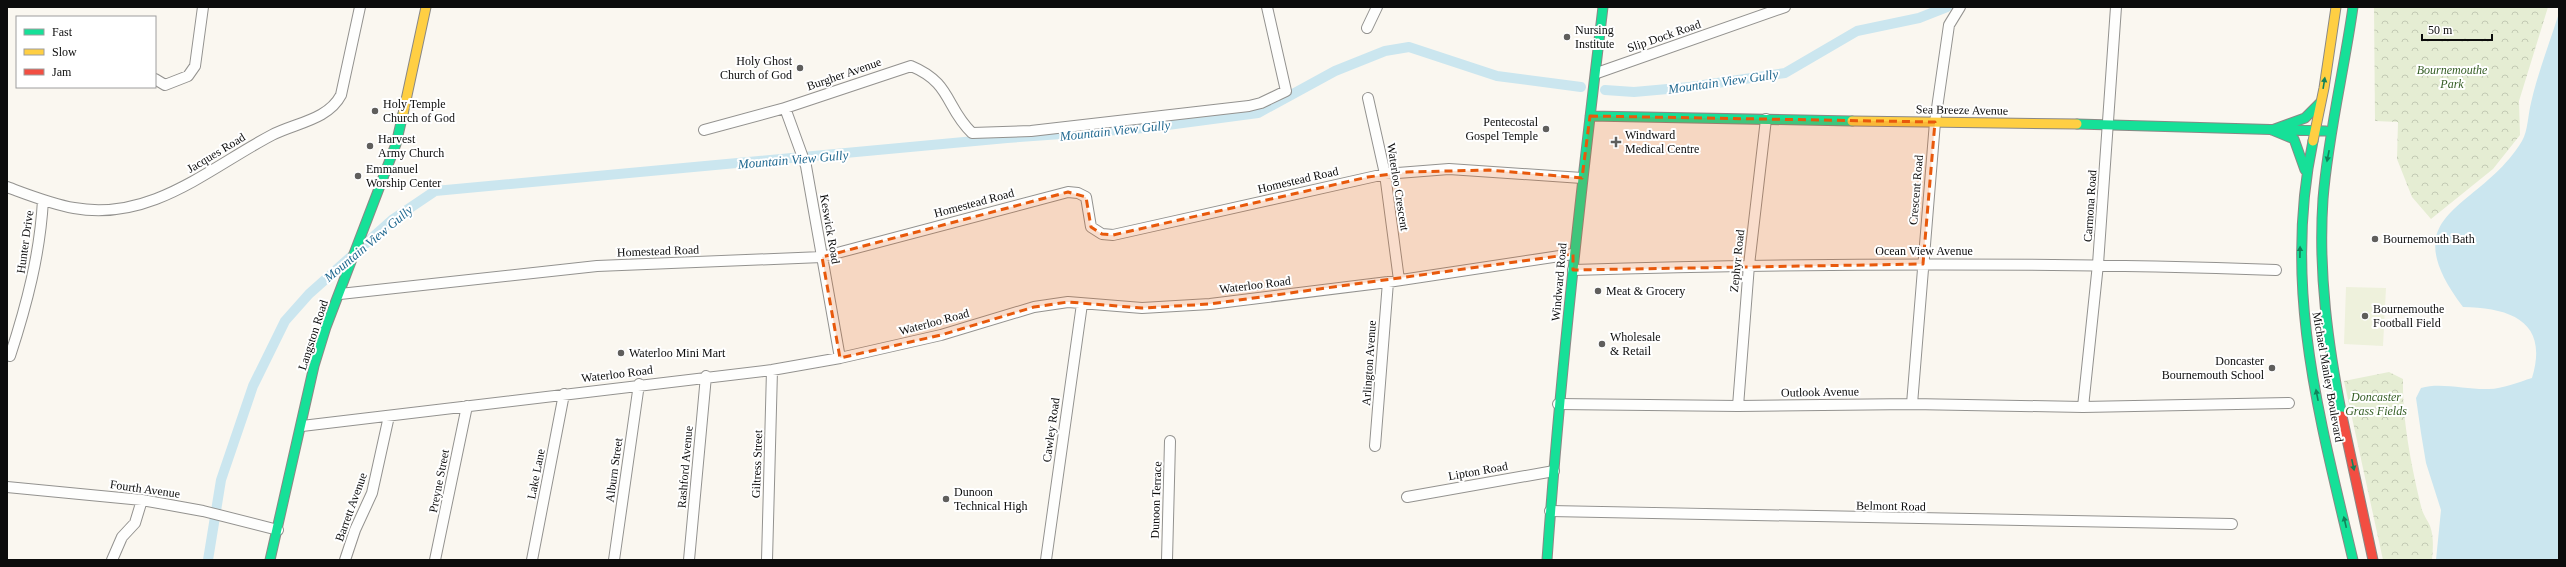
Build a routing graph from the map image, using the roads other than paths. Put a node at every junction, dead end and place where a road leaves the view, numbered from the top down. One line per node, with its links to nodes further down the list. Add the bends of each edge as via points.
1 (203, 7): 14 (street, via 195,66 188,76 165,85)
2 (360, 7): 30 (street, Jacques Road, via 341,95 336,104 323,114 274,134 192,183 156,200 129,208 106,210 74,208)
3 (426, 7): 40 (main road, Langston Road, via 396,144)
4 (1267, 7): 17 (street, Burgher Avenue, via 1286,88 1284,94 1262,103 1211,112 1031,131 972,133 965,127 943,87 931,75 911,66)
5 (1377, 7): 12 (street)
6 (1603, 7): 13 (main road, Windward Road)
7 (1785, 7): 13 (street, Slip Dock Road)
8 (1960, 7): 20 (street, Crescent Road, via 1949,25)
9 (2116, 7): 21 (street, Carmona Road)
10 (2336, 7): 16 (main road, Michael Manley Boulevard, one-way to 10)
11 (2353, 7): 25 (main road, Michael Manley Boulevard)
12 (1367, 28)
13 (1597, 73): 18 (main road, Windward Road)
14 (156, 80)
15 (1368, 98): 27 (street, Waterloo Crescent)
16 (2322, 100): 23 (main road, via 2313,113 2296,124); 24 (main road, Michael Manley Boulevard)
17 (786, 108): 22 (street, Burgher Avenue); 32 (street, Keswick Road, via 806,166)
18 (1590, 116): 19 (main road, Sea Breeze Avenue); 28 (main road, Windward Road)
19 (1766, 119): 20 (main road, Sea Breeze Avenue); 35 (street, Zephyr Road)
20 (1935, 122): 21 (main road, Sea Breeze Avenue); 33 (street, Crescent Road)
21 (2109, 125): 23 (main road, Sea Breeze Avenue); 34 (street, Carmona Road)
22 (704, 130)
23 (2272, 130): 24 (main road, Sea Breeze Avenue); 26 (main road, via 2294,139)
24 (2314, 131): 25 (main road, Sea Breeze Avenue); 26 (main road, Michael Manley Boulevard)
25 (2333, 132): 77 (main road, Michael Manley Boulevard, one-way to 77, via 2327,160 2322,224 2328,347)
26 (2306, 171): 76 (main road, Michael Manley Boulevard, one-way to 26, via 2305,331 2300,271 2301,219)
27 (1385, 174): 28 (street, Homestead Road, via 1457,170); 32 (street, Homestead Road, via 1113,235 1102,234 1091,227 1086,197 1068,192); 38 (street, Waterloo Crescent)
28 (1582, 178): 31 (main road, Windward Road)
29 (7, 186): 30 (street, Jacques Road)
30 (43, 200): 42 (street, Hunter Drive, via 41,236 29,298)
31 (1573, 254): 36 (main road, Windward Road); 38 (street, Waterloo Road)
32 (822, 257): 40 (street, Homestead Road, via 597,266); 43 (street, Keswick Road)
33 (1923, 264): 34 (street, Ocean View Avenue); 35 (street, Ocean View Avenue); 50 (street, Crescent Road)
34 (2098, 264): 37 (street, Ocean View Avenue); 53 (street, Carmona Road)
35 (1749, 265): 36 (street, Ocean View Avenue); 52 (street, Zephyr Road)
36 (1573, 270): 49 (main road, Windward Road)
37 (2276, 270)
38 (1399, 280): 39 (street, Waterloo Road)
39 (1388, 282): 41 (street, Waterloo Road, via 1210,304 1142,308); 57 (street, Arlington Avenue)
40 (340, 294): 55 (main road, Langston Road, via 314,366)
41 (1082, 304): 43 (street, Waterloo Road, via 1068,302 1034,307 940,335); 73 (street, Cawley Road)
42 (10, 356)
43 (840, 358): 44 (street, Waterloo Road)
44 (772, 370): 45 (street, Waterloo Road); 72 (street, Giltress Street)
45 (706, 376): 46 (street, Waterloo Road); 71 (street, Rashford Avenue)
46 (639, 384): 47 (street, Waterloo Road); 70 (street, Alburn Street)
47 (564, 394): 51 (street, Waterloo Road); 69 (street, Lake Lane)
48 (2289, 403): 53 (street, Outlook Avenue)
49 (1558, 404): 52 (street, Outlook Avenue); 58 (main road, Windward Road)
50 (1912, 404): 52 (street, Outlook Avenue); 53 (street, Outlook Avenue)
51 (467, 406): 54 (street, Waterloo Road); 68 (street, Preyne Street)
52 (1738, 406)
53 (2082, 407)
54 (389, 416): 55 (street, Waterloo Road); 67 (street, Barrett Avenue, via 372,493)
55 (302, 426): 64 (main road, Langston Road)
56 (1170, 441): 74 (street, Dunoon Terrace)
57 (1375, 446)
58 (1554, 471): 60 (street, Lipton Road); 62 (main road, Windward Road)
59 (7, 488): 61 (street, Fourth Avenue)
60 (1407, 497)
61 (142, 500): 64 (street, Fourth Avenue, via 203,511); 65 (street, via 135,523 122,537)
62 (1550, 511): 63 (street, Belmont Road); 75 (main road, Windward Road)
63 (2232, 524)
64 (278, 530): 66 (main road, Langston Road)
65 (112, 560)
66 (270, 560)
67 (345, 560)
68 (434, 560)
69 (532, 560)
70 (614, 560)
71 (689, 560)
72 (767, 560)
73 (1046, 560)
74 (1167, 560)
75 (1547, 560)
76 (2354, 560)
77 (2373, 560)

